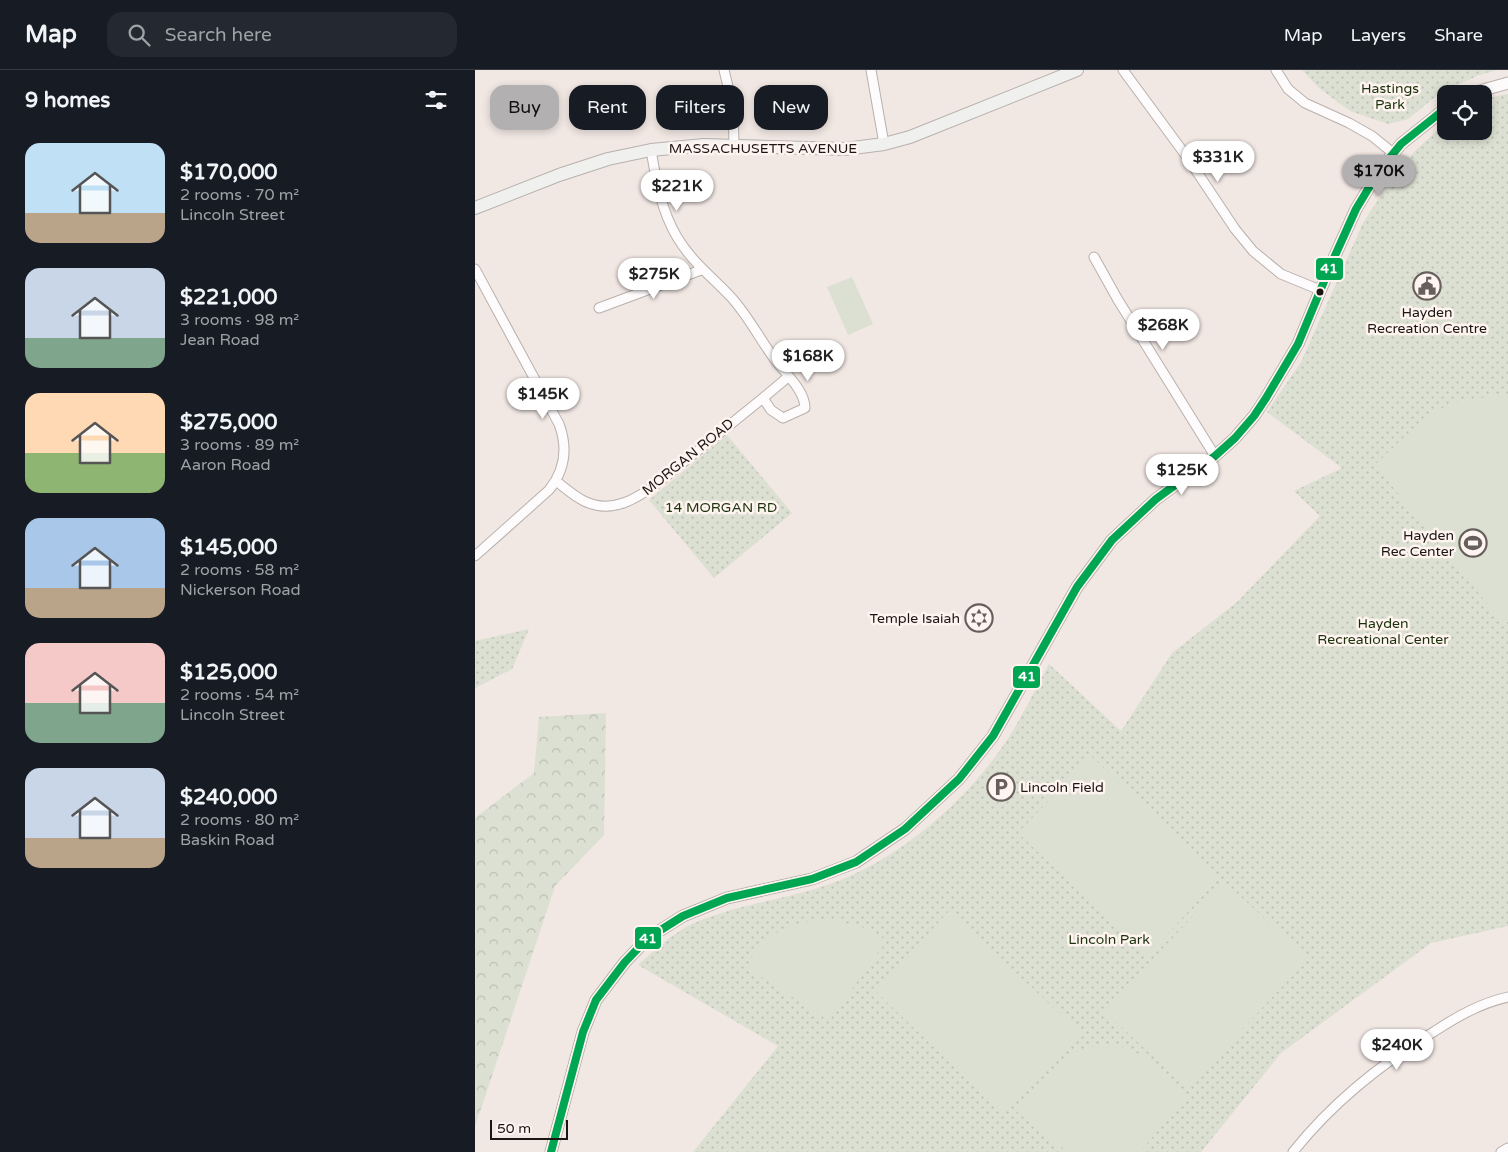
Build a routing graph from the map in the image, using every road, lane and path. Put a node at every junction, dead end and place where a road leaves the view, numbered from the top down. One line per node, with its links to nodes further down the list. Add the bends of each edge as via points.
1 (724, 70): 10 (street, via 733,107)
2 (871, 70): 9 (street)
3 (1077, 70): 9 (main road, MASSACHUSETTS AVENUE, via 910,137)
4 (1123, 70): 17 (street, via 1253,251 1281,274)
5 (1275, 70): 12 (street, via 1288,89 1305,103 1372,136)
6 (1508, 83): 7 (street)
7 (1492, 86)
8 (1437, 115): 12 (street)
9 (884, 144): 10 (main road, MASSACHUSETTS AVENUE, via 845,149)
10 (734, 146): 11 (main road, MASSACHUSETTS AVENUE)
11 (651, 150): 13 (main road, MASSACHUSETTS AVENUE, via 608,159 559,175); 16 (street, via 664,212)
12 (1393, 153): 17 (street, via 1357,209)
13 (475, 208)
14 (1094, 257): 21 (street)
15 (475, 269): 22 (street, via 563,434 565,454)
16 (701, 270): 18 (street); 19 (street, via 730,296)
17 (1320, 290): 21 (street, via 1297,344 1266,398 1235,438)
18 (599, 308)
19 (788, 377): 20 (street, MORGAN ROAD); 20 (street, via 805,399 805,408 783,418 771,410)
20 (763, 398): 22 (street, MORGAN ROAD, via 659,482 625,503 593,504)
21 (1215, 456): 26 (street, via 1156,499 1112,540 1069,601 993,736 959,779 905,829 855,862 812,879 727,898 683,916 648,938 625,962 596,1000 583,1032)
22 (555, 481): 23 (street)
23 (475, 556)
24 (1508, 997): 27 (street, via 1465,1012 1411,1045 1338,1103)
25 (1508, 1148): 28 (street)
26 (551, 1152)
27 (1293, 1152)
28 (1501, 1152)

